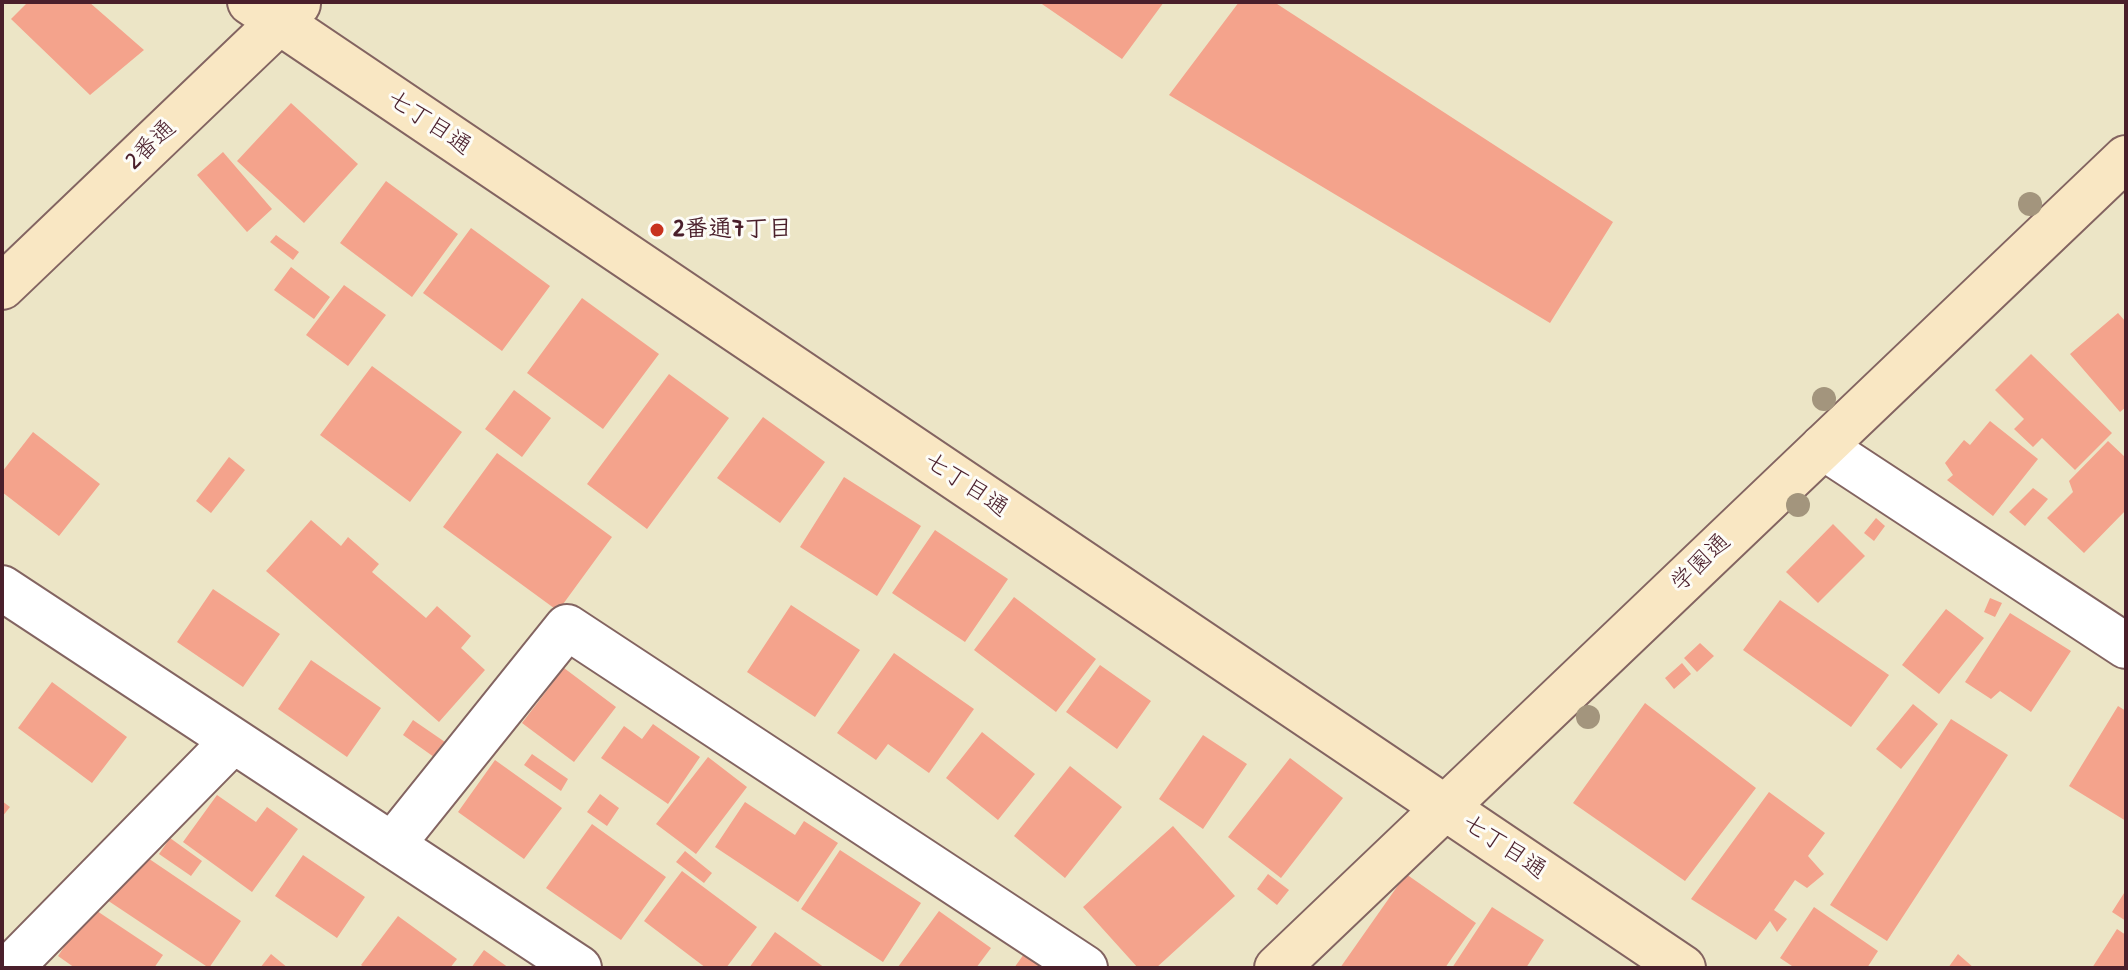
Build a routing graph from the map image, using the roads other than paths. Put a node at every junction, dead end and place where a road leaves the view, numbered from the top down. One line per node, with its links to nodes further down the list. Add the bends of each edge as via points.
1 (276, 9): 3 (street, 2番通); 8 (street, 七丁目通)
2 (2126, 158): 4 (street, 学園通)
3 (2, 287)
4 (1823, 447): 6 (street); 8 (street, 学園通)
5 (2, 588): 7 (street)
6 (2126, 646)
7 (233, 741): 9 (street); 10 (street)
8 (1445, 807): 13 (street, 学園通); 14 (street, 七丁目通)
9 (392, 845): 11 (street); 12 (street, via 567,627)
10 (10, 968)
11 (579, 968)
12 (1085, 968)
13 (1277, 968)
14 (1683, 968)

